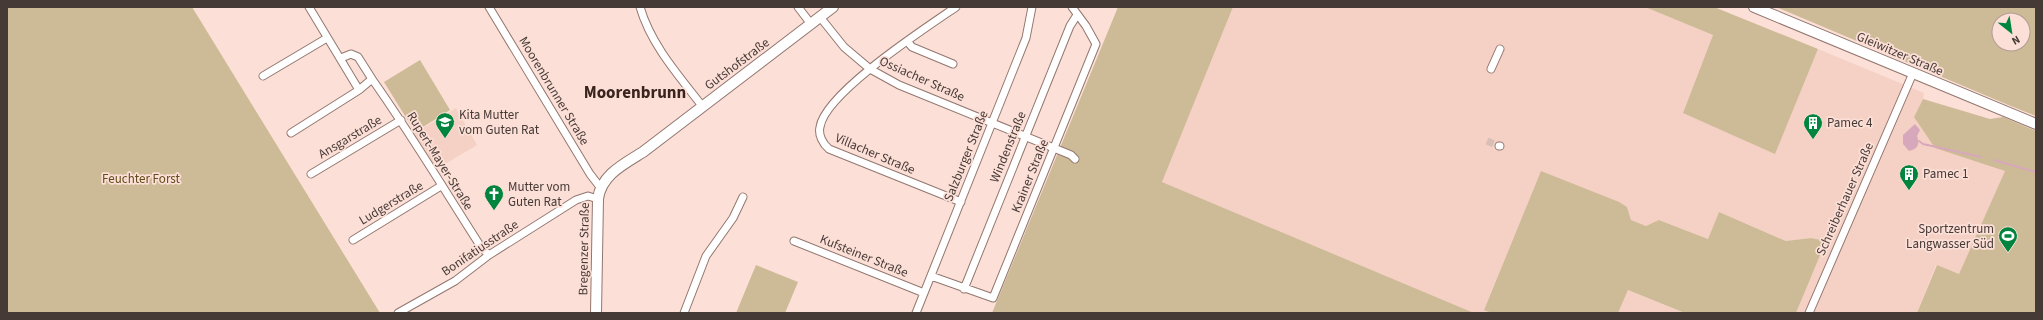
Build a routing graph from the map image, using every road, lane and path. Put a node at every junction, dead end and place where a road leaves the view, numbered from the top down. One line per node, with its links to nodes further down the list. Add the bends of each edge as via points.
1 (489, 7): 34 (street, Moorenbrunner Straße, via 590,174)
2 (640, 7): 24 (street, via 649,31 664,56)
3 (798, 7): 12 (street)
4 (833, 7): 11 (street, Gutshofstraße)
5 (956, 7): 14 (street, Villacher Straße)
6 (1032, 7): 26 (street, Salzburger Straße, via 1026,38)
7 (1072, 7): 10 (street, Krainer Straße)
8 (1754, 7): 20 (street, Gleiwitzer Straße)
9 (311, 8): 13 (street)
10 (1077, 14): 29 (street, Windenstraße); 30 (street, Krainer Straße, via 1096,44)
11 (820, 17): 12 (street, Gutshofstraße); 18 (street, Ossiacher Straße, via 844,47)
12 (811, 24): 24 (street, Gutshofstraße)
13 (327, 38): 16 (street); 21 (street)
14 (907, 41): 17 (street, via 912,47); 18 (street, Villacher Straße)
15 (1500, 49): 19 (street)
16 (341, 58): 22 (street, Rupert-Mayer-Straße, via 351,54 358,57); 23 (street)
17 (953, 64)
18 (870, 69): 26 (street, Ossiacher Straße, via 899,85); 37 (street, Villacher Straße, via 859,77 824,117 820,128 825,145 829,149)
19 (1491, 69)
20 (1913, 73): 27 (street, Gleiwitzer Straße); 48 (street, Schreiberhauer Straße)
21 (263, 76)
22 (372, 79): 23 (street); 25 (street, Rupert-Mayer-Straße)
23 (359, 90): 28 (street)
24 (703, 107): 34 (street, Gutshofstraße, via 609,175)
25 (401, 120): 32 (street, Ansgarstraße); 33 (street, Rupert-Mayer-Straße)
26 (992, 124): 29 (street, Ossiacher Straße); 37 (street, Salzburger Straße)
27 (2036, 124)
28 (291, 133)
29 (1026, 136): 30 (street, Ossiacher Straße); 42 (street, Windenstraße)
30 (1055, 148): 31 (street, Ossiacher Straße); 42 (street, Krainer Straße, via 993,298)
31 (1075, 159)
32 (311, 174)
33 (441, 186): 38 (street, Ludgerstraße); 40 (street, Rupert-Mayer-Straße)
34 (600, 186): 36 (street, Bregenzer Straße)
35 (743, 197): 46 (street, via 733,218 706,256)
36 (598, 199): 40 (street, Bonifatiusstraße, via 588,196 580,198); 45 (street, Bregenzer Straße)
37 (961, 202): 41 (street, Salzburger Straße)
38 (353, 240)
39 (794, 241): 43 (street, Kufsteiner Straße)
40 (488, 255): 44 (street, Bonifatiusstraße, via 455,281)
41 (932, 276): 42 (street, Krainer Straße); 43 (street, Salzburger Straße)
42 (964, 289)
43 (924, 293): 47 (street, Salzburger Straße)
44 (398, 313)
45 (596, 313)
46 (684, 313)
47 (916, 313)
48 (1809, 313)

